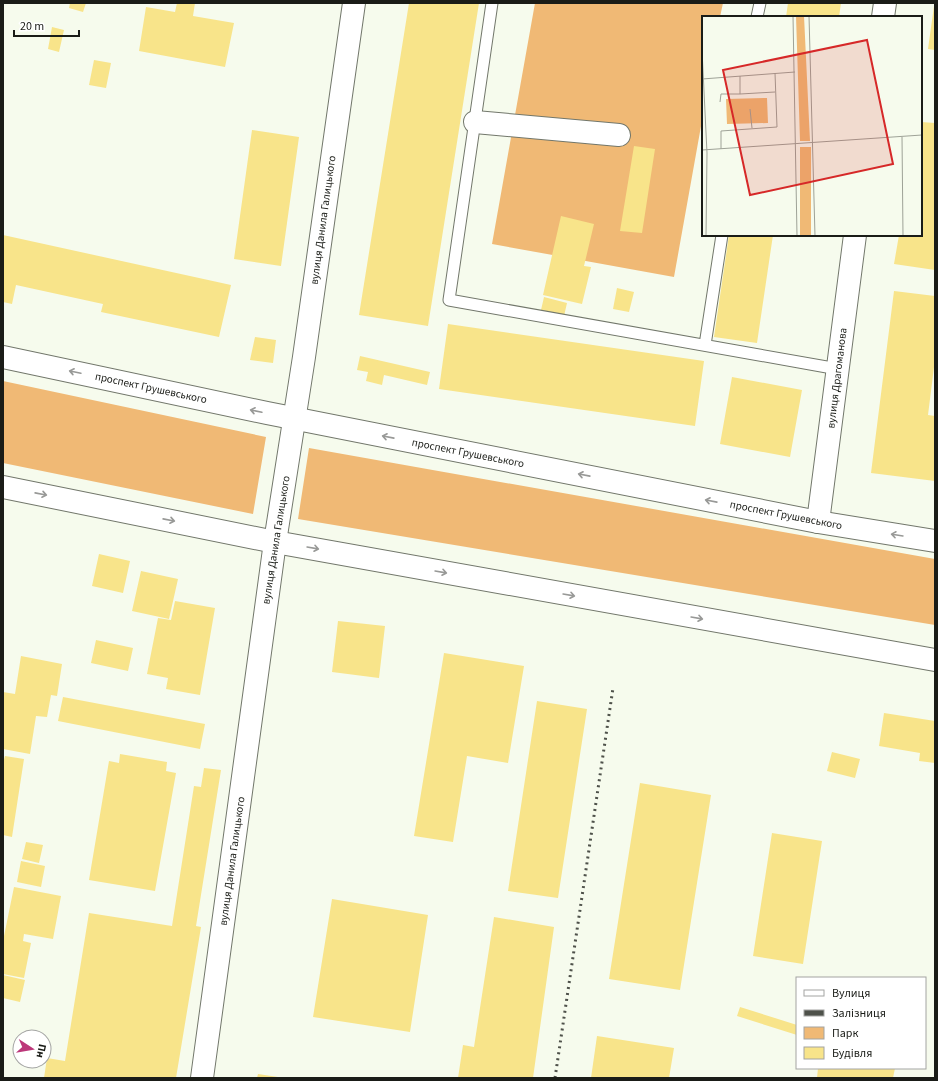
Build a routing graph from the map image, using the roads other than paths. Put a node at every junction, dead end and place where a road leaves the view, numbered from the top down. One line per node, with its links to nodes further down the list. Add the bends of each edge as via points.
1 (354, 3): 14 (main road, вулиця Данила Галицького)
2 (492, 3): 7 (lane)
3 (760, 3): 5 (lane)
4 (885, 3): 6 (main road)
5 (757, 16)
6 (883, 16)
7 (475, 122): 8 (main road); 11 (lane, via 449,300)
8 (620, 135)
9 (722, 236): 11 (lane)
10 (855, 236): 13 (main road, вулиця Драгоманова)
11 (705, 345): 13 (lane)
12 (3, 356): 14 (main road, проспект Грушевського, one-way to 12)
13 (838, 369): 16 (main road, вулиця Драгоманова)
14 (295, 418): 16 (main road, проспект Грушевського, one-way to 14); 18 (main road, вулиця Данила Галицького)
15 (3, 487): 18 (main road, one-way to 18)
16 (818, 522): 17 (main road, проспект Грушевського, one-way to 16)
17 (935, 541)
18 (275, 542): 19 (main road, one-way to 19); 20 (main road, вулиця Данила Галицького)
19 (935, 660)
20 (202, 1078)

